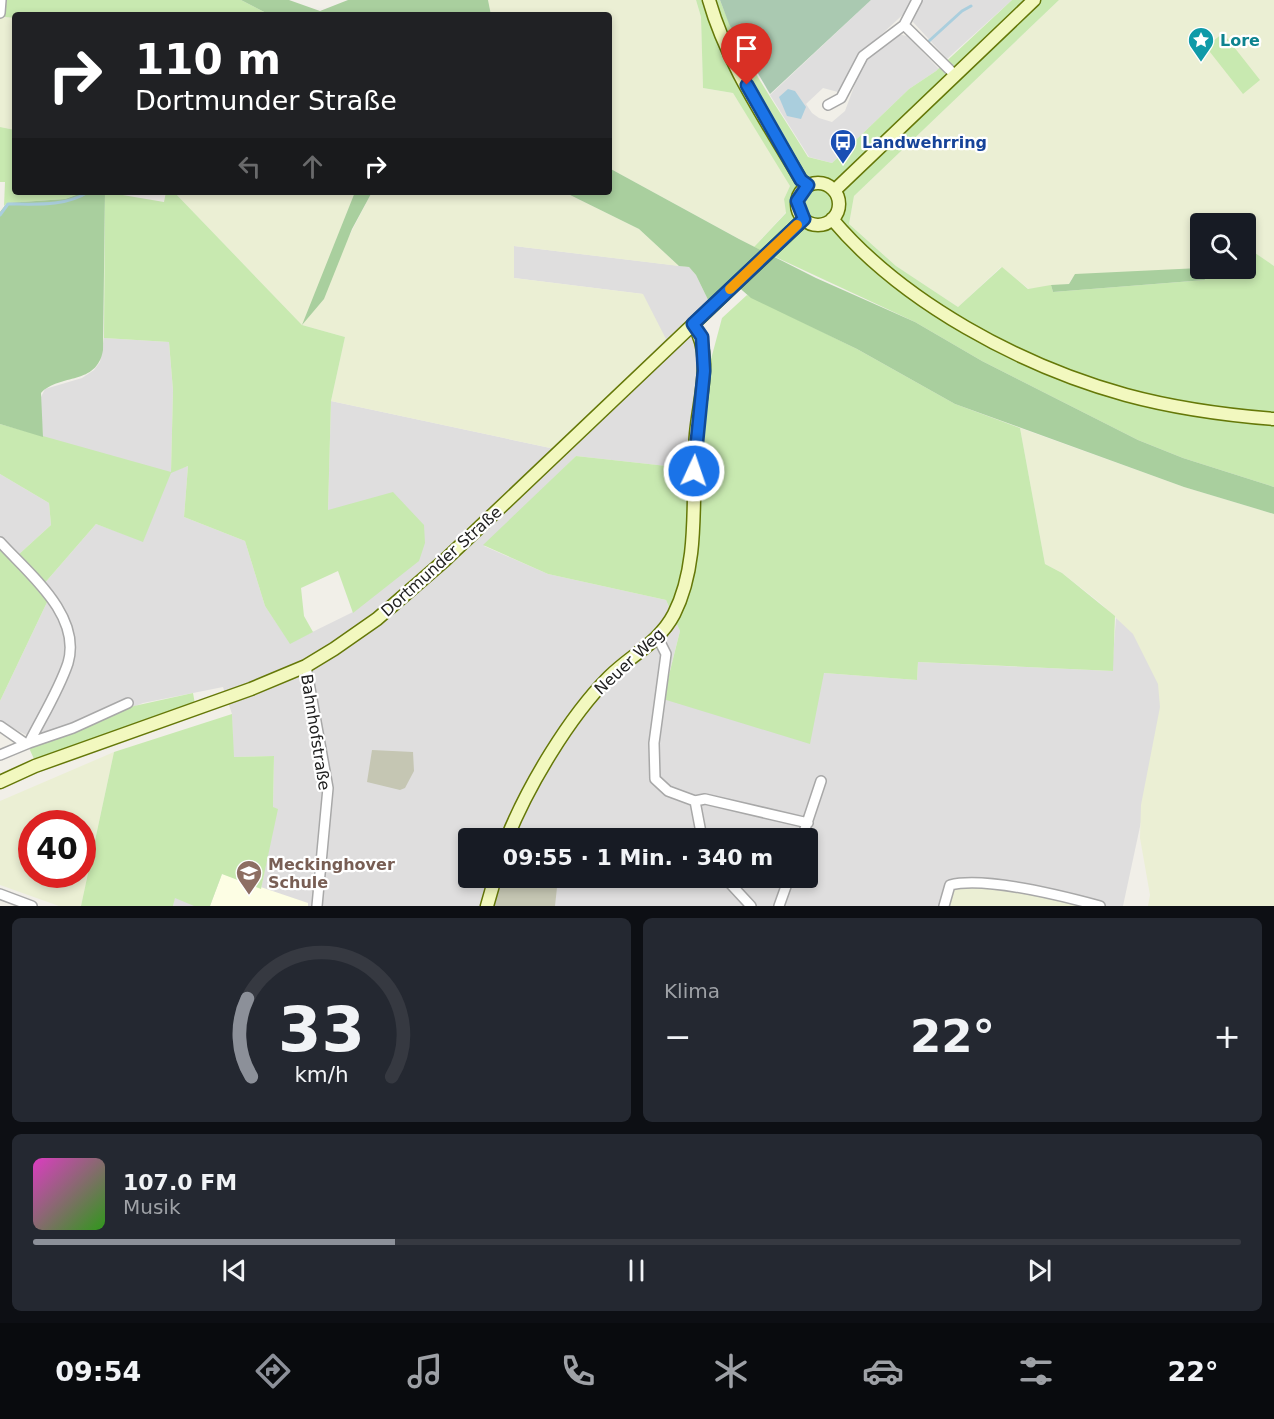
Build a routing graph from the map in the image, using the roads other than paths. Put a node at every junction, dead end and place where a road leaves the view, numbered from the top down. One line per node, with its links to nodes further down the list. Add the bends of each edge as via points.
1 (1, 0): 5 (street)
2 (709, 0): 9 (main road, via 750,91 801,180)
3 (917, 0): 6 (street)
4 (1034, 0): 7 (main road)
5 (0, 13)
6 (904, 25): 7 (street); 8 (street, via 863,56 841,98)
7 (955, 75): 10 (main road)
8 (828, 105)
9 (808, 185): 10 (main road, via 822,183); 11 (main road, via 797,201)
10 (835, 190): 12 (main road, via 839,208)
11 (804, 219): 12 (main road, via 821,225); 13 (main road, Dortmunder Straße)
12 (832, 219): 14 (main road, via 908,290 1025,357 1143,399)
13 (693, 324): 16 (main road, Neuer Weg, via 702,337 704,371 691,545 686,581 674,614); 17 (main road, Dortmunder Straße, via 425,578 377,619)
14 (1274, 419)
15 (0, 542): 20 (street, via 49,595 69,633 67,665)
16 (658, 638): 24 (street, via 666,654 654,743 655,779 668,791); 26 (main road, Neuer Weg, via 610,675 584,704)
17 (306, 666): 23 (main road, Dortmunder Straße); 34 (street, Bahnhofstraße, via 328,788)
18 (128, 703): 20 (street, via 74,728)
19 (0, 726): 20 (street)
20 (27, 743): 21 (street)
21 (0, 754)
22 (822, 780): 25 (street)
23 (0, 782)
24 (695, 801): 25 (street, via 705,799); 27 (street)
25 (808, 823): 28 (street)
26 (511, 828)
27 (700, 828)
28 (806, 828)
29 (492, 888): 35 (main road)
30 (734, 888): 36 (street)
31 (785, 888): 37 (street)
32 (0, 894): 33 (street)
33 (32, 906)
34 (317, 906)
35 (487, 906)
36 (751, 906)
37 (779, 906)
38 (944, 906): 39 (street, via 950,885 960,882 1009,887)
39 (1100, 906)

